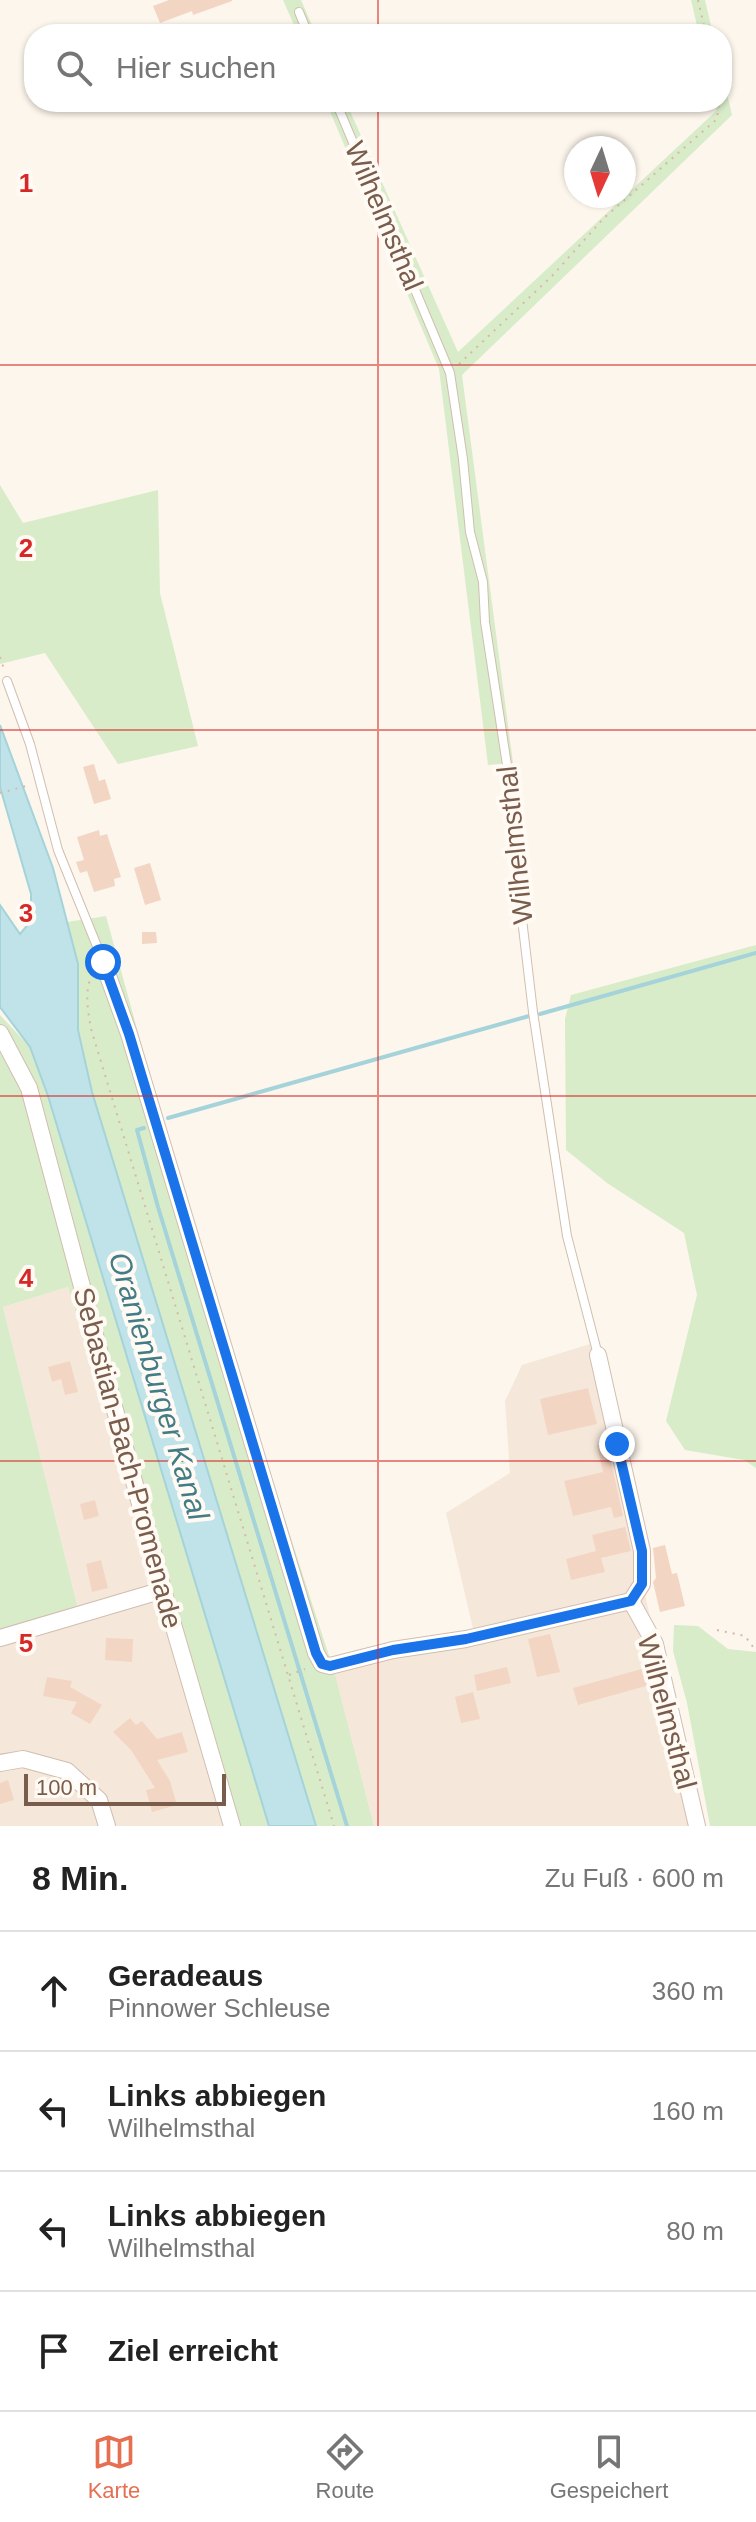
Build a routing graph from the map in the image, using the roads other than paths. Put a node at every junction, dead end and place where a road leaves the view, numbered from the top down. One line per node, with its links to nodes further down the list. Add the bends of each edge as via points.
1 (299, 12): 2 (lane)
2 (304, 24)
3 (340, 112): 7 (lane, Wilhelmsthal, via 450,373 517,830 533,1012 567,1236)
4 (7, 681): 5 (lane, via 58,850)
5 (103, 962): 9 (street, Wilhelmsthal, via 322,1664 466,1639)
6 (0, 1033): 8 (street, Sebastian-Bach-Promenade, via 29,1088)
7 (598, 1355): 9 (street, Wilhelmsthal, via 642,1551 642,1584)
8 (163, 1590): 10 (street); 13 (street, Sebastian-Bach-Promenade)
9 (631, 1601): 14 (street, Wilhelmsthal, via 655,1644)
10 (0, 1638)
11 (0, 1763): 12 (street, via 23,1759 67,1771 99,1800)
12 (107, 1826)
13 (232, 1826)
14 (697, 1826)

